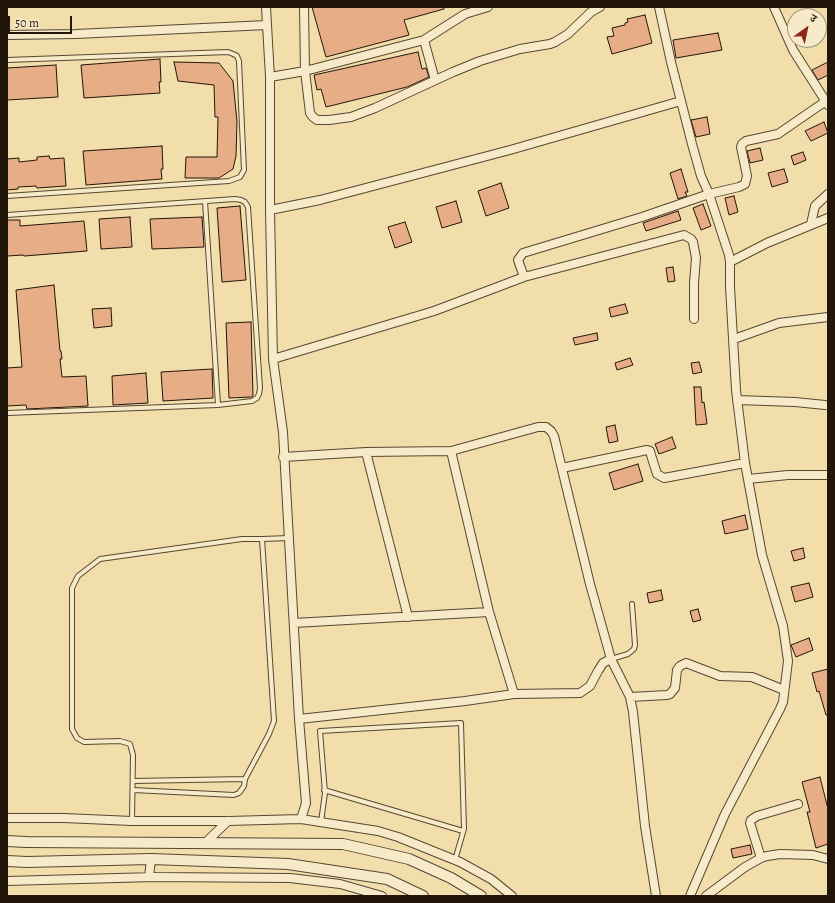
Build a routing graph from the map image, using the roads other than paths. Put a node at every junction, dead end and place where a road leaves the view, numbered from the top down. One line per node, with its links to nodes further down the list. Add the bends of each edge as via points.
1 (266, 7): 7 (street)
2 (304, 7): 11 (street)
3 (488, 7): 9 (street, via 458,17)
4 (600, 7): 13 (street, via 555,42 480,61)
5 (659, 7): 14 (street)
6 (774, 7): 15 (street, via 793,50)
7 (267, 25): 8 (street); 12 (street)
8 (7, 35)
9 (424, 40): 11 (street); 13 (street)
10 (7, 60): 18 (lane, via 228,52 233,54 240,61 244,170 240,177 229,181)
11 (305, 71): 12 (street); 13 (street, via 310,113 317,120 351,117)
12 (270, 77): 20 (street)
13 (435, 80)
14 (681, 101): 16 (street, via 701,176); 20 (street, via 488,156 320,200)
15 (827, 103): 16 (street, via 778,134 744,142 741,147 747,176 745,184)
16 (709, 194): 24 (street); 25 (street, via 523,253 518,260)
17 (828, 194): 23 (street, via 815,206)
18 (7, 196)
19 (205, 201): 21 (lane); 31 (lane); 31 (lane, via 235,199 245,202 248,207 260,388 257,398 252,401)
20 (270, 210): 29 (street)
21 (7, 215)
22 (828, 218): 23 (street)
23 (812, 224): 24 (street)
24 (730, 262): 28 (street)
25 (524, 277): 27 (street, via 684,235 692,238 696,258); 29 (street, via 434,312)
26 (828, 317): 28 (street, via 779,323)
27 (694, 319)
28 (734, 339): 30 (street)
29 (273, 360): 36 (street)
30 (737, 400): 32 (street); 37 (street)
31 (218, 405): 33 (lane)
32 (825, 405)
33 (7, 413)
34 (451, 451): 35 (street); 38 (street, via 546,427 554,436); 44 (street)
35 (366, 452): 36 (street); 45 (street)
36 (284, 457): 41 (street)
37 (745, 463): 38 (street, via 664,478 657,474 650,451 647,450); 40 (street)
38 (562, 468): 47 (street)
39 (828, 476): 40 (street, via 788,475)
40 (748, 479): 48 (street, via 762,555 784,632 788,661)
41 (289, 538): 42 (lane); 46 (street)
42 (262, 539): 52 (lane, via 274,721); 53 (lane, via 242,539 100,559 78,576 72,588 72,729 77,738 84,742 120,741 130,744 134,754)
43 (632, 604): 47 (lane, via 634,649 628,654)
44 (489, 612): 45 (street); 49 (street)
45 (408, 617): 46 (street)
46 (294, 623): 51 (street)
47 (611, 659): 49 (street, via 603,663 590,686 580,693); 50 (street)
48 (784, 690): 50 (street, via 752,677 720,676 686,663 677,670 675,688 670,694); 77 (street, via 780,709 725,814)
49 (514, 694): 51 (street)
50 (630, 697): 76 (street)
51 (300, 719): 58 (street, via 306,802)
52 (245, 779): 53 (lane); 54 (lane, via 244,786 234,795)
53 (133, 781): 54 (lane)
54 (133, 790): 59 (lane)
55 (324, 790): 61 (lane); 62 (lane); 62 (lane, via 320,731 461,722)
56 (798, 804): 65 (street, via 751,820)
57 (7, 818): 59 (street)
58 (301, 819): 60 (street); 61 (street)
59 (132, 821): 60 (street)
60 (228, 821): 64 (street)
61 (321, 822): 68 (street, via 388,834)
62 (463, 831): 68 (lane)
63 (7, 841): 64 (street)
64 (206, 842): 74 (street, via 355,846 409,859 451,878)
65 (760, 858): 66 (street, via 788,854 813,855); 78 (street)
66 (828, 859)
67 (151, 860): 69 (street); 70 (street); 73 (street, via 295,864 387,879)
68 (455, 860): 75 (street, via 491,879)
69 (7, 861)
70 (149, 877): 71 (street); 72 (street, via 290,878 340,884)
71 (7, 881)
72 (382, 896)
73 (423, 896)
74 (481, 896)
75 (512, 896)
76 (656, 896)
77 (690, 896)
78 (706, 896)

